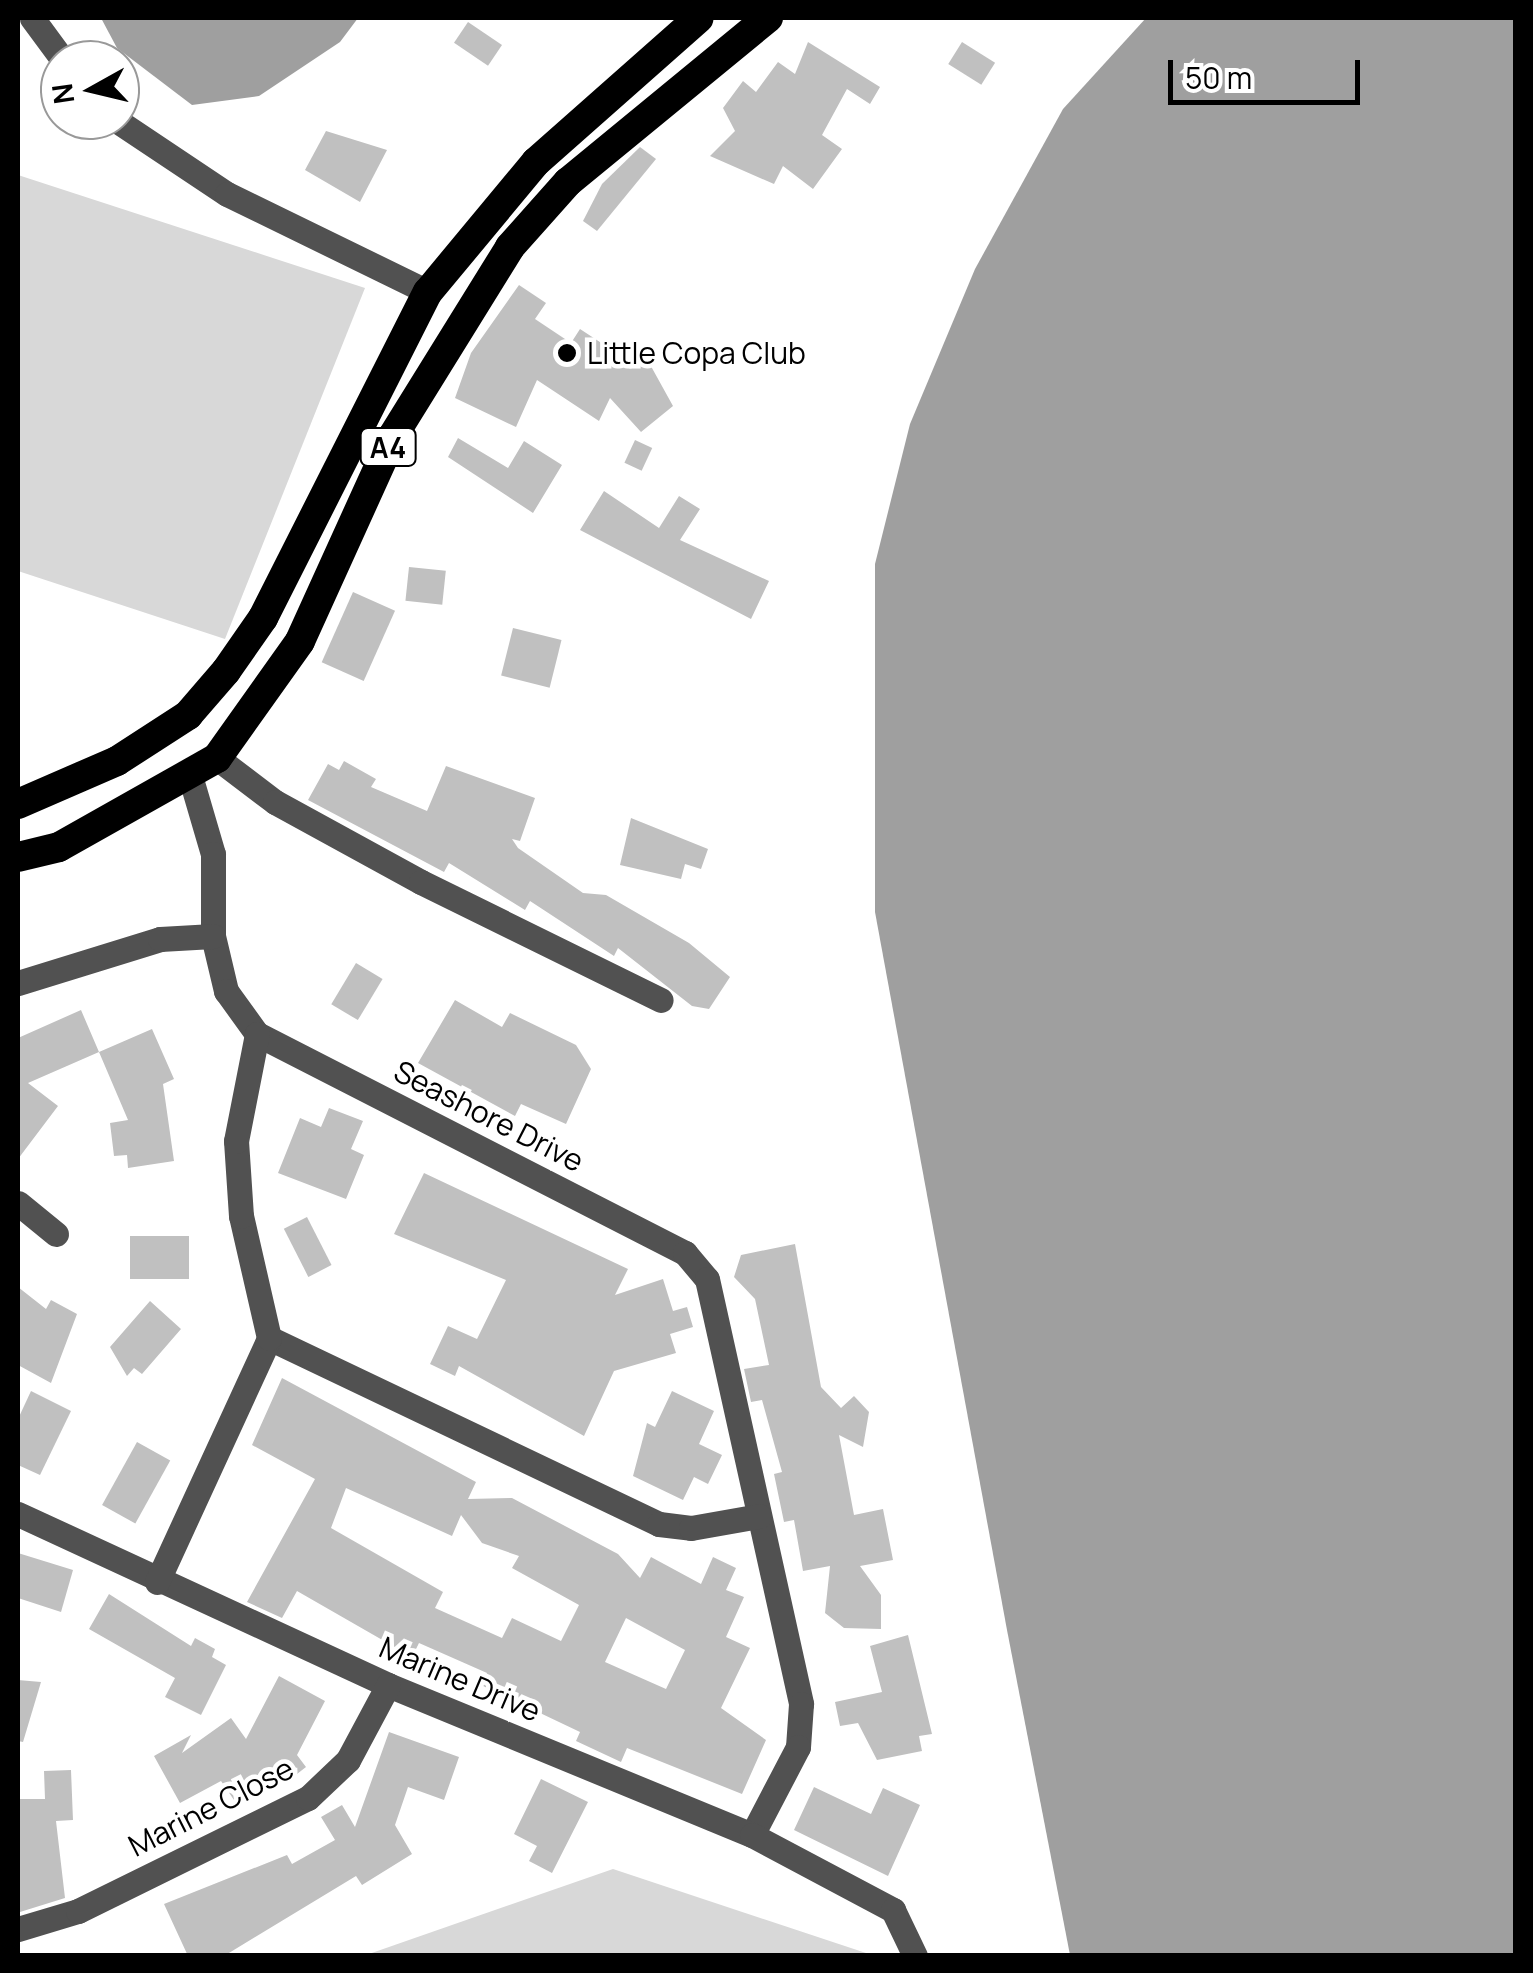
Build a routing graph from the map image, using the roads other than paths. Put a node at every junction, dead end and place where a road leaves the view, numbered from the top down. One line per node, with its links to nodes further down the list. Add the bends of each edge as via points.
1 (32, 18): 4 (street)
2 (699, 18): 6 (highway, A4, via 536,162)
3 (768, 18): 7 (highway, A4, via 592,162 510,247 392,436 300,641)
4 (48, 40)
5 (140, 136): 6 (street, via 227,194)
6 (428, 292): 9 (highway, A4, via 263,618 226,671 188,715 117,761)
7 (217, 758): 8 (highway, A4); 13 (street, via 275,802 420,882)
8 (191, 779): 10 (highway, A4, via 58,847); 11 (street, Seashore Drive, via 213,854)
9 (18, 804)
10 (18, 858)
11 (213, 936): 12 (street, via 160,939); 14 (street, Seashore Drive, via 226,991)
12 (18, 982)
13 (661, 1000)
14 (257, 1034): 17 (street, via 236,1140 241,1216); 19 (street, Seashore Drive, via 698,1264)
15 (18, 1202): 16 (street)
16 (56, 1234)
17 (269, 1338): 19 (street, via 659,1524 691,1528); 20 (street)
18 (18, 1514): 20 (street, Marine Drive)
19 (759, 1516): 22 (street, Seashore Drive, via 801,1704 798,1747)
20 (157, 1582): 21 (street, Marine Drive)
21 (388, 1685): 22 (street, Marine Drive); 23 (street, Marine Close, via 348,1760 308,1798 78,1911)
22 (752, 1835): 24 (street, Marine Drive, via 878,1900 906,1928)
23 (18, 1928)
24 (915, 1956)

